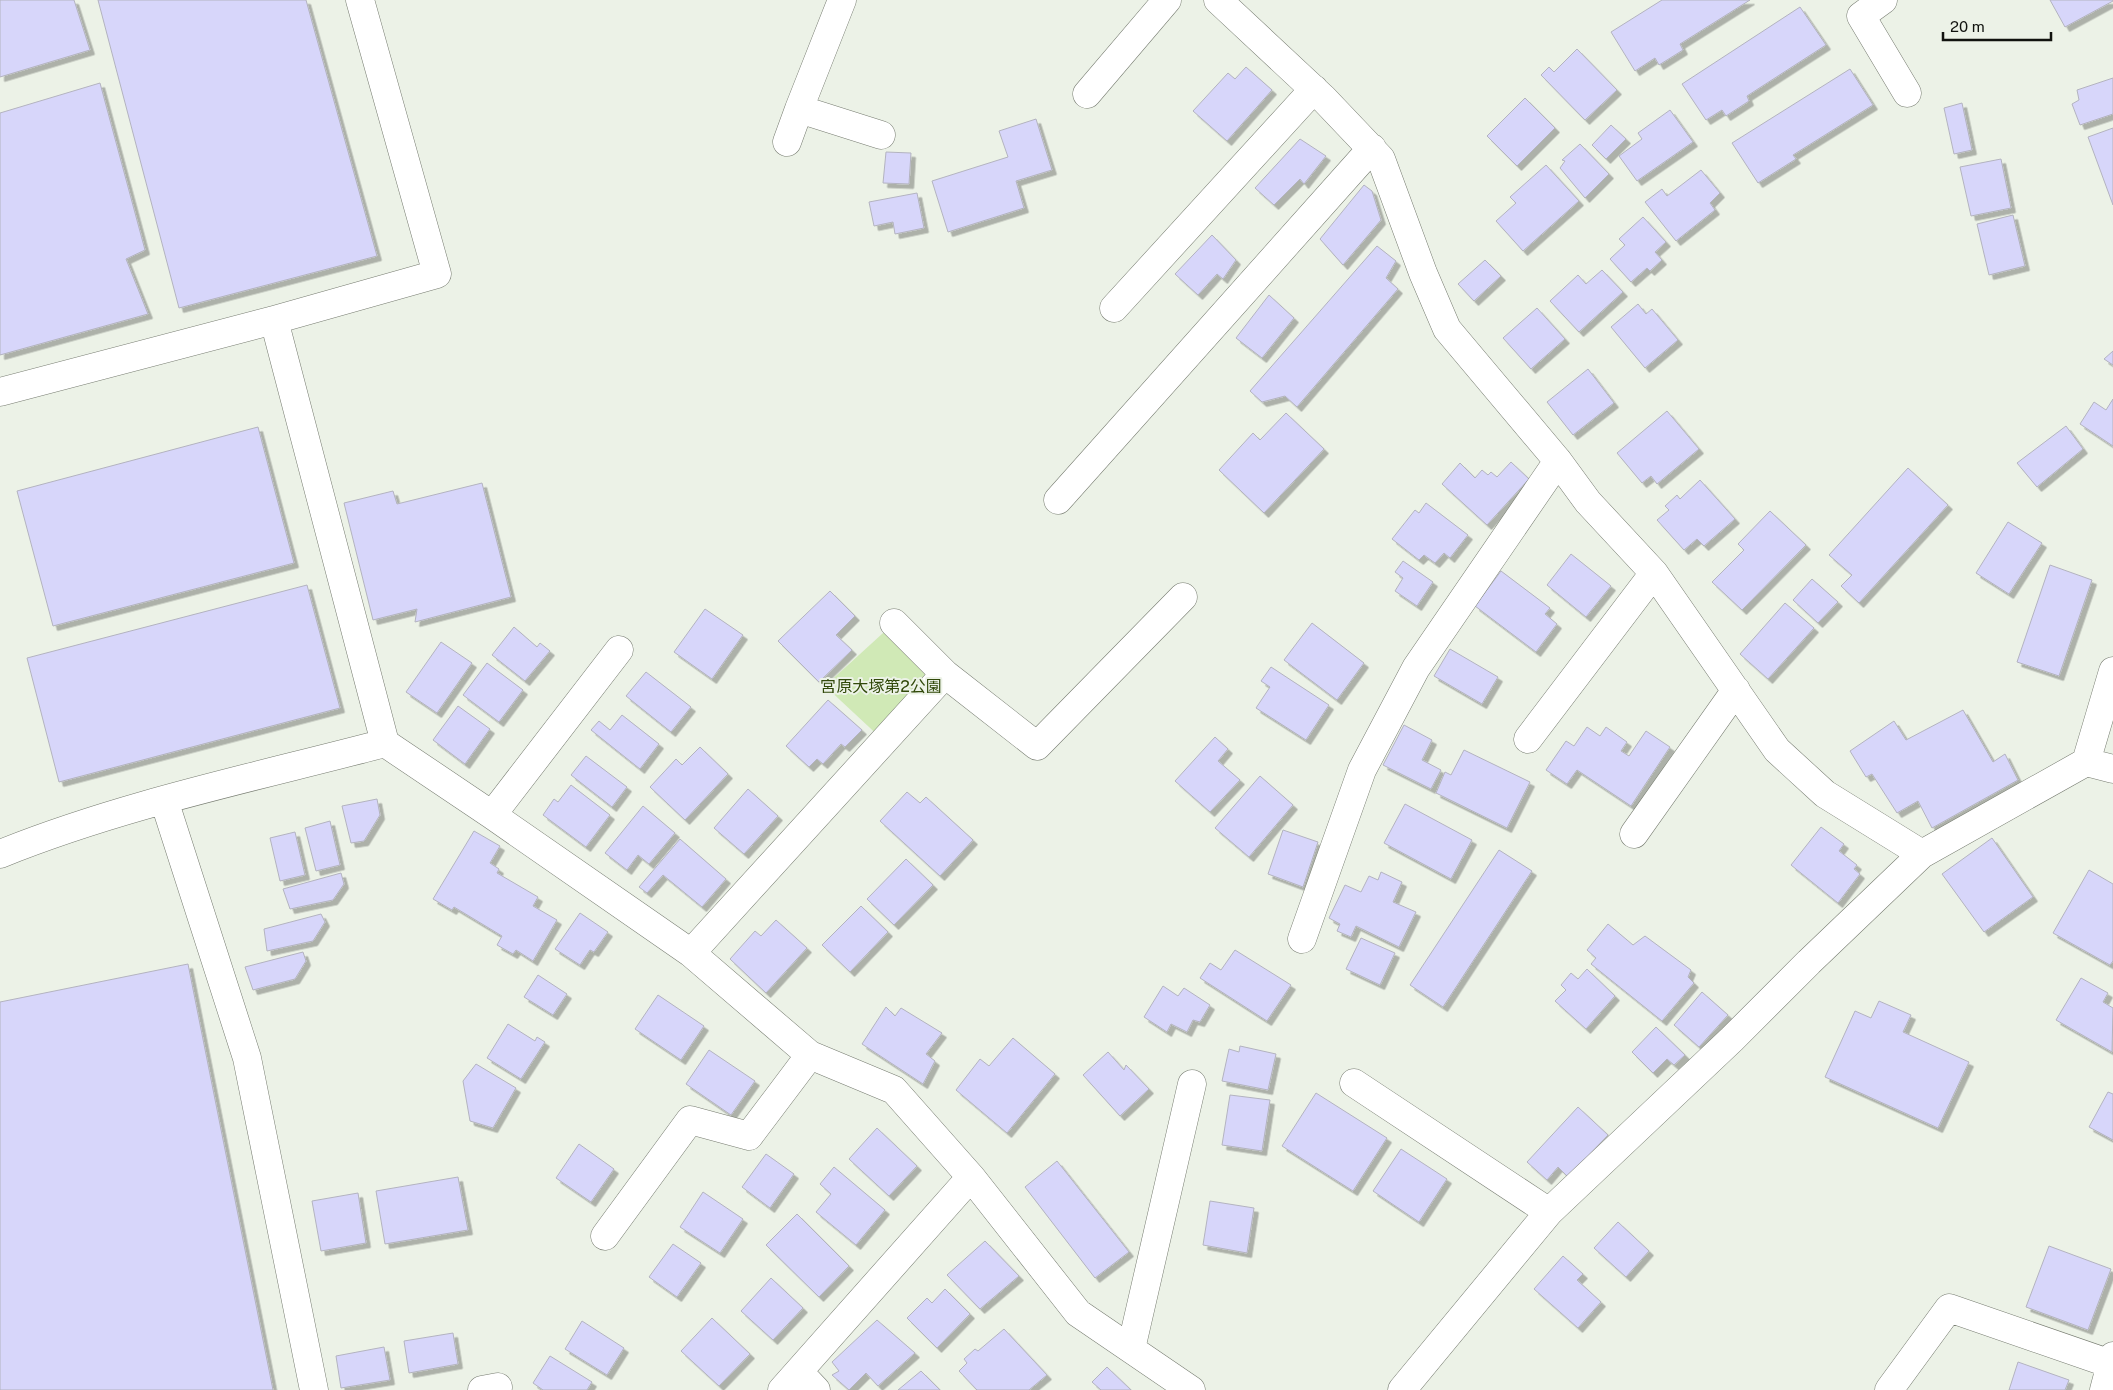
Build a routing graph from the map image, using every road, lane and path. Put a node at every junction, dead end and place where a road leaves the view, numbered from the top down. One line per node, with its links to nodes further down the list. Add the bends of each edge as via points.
1 (360, 0): 14 (street, via 437,274)
2 (842, 0): 9 (street)
3 (1167, 0): 8 (street)
4 (1218, 0): 6 (street)
5 (1883, 0): 7 (street, via 1861,16)
6 (1314, 89): 12 (street); 13 (street)
7 (1907, 93)
8 (1087, 94)
9 (799, 109): 10 (street); 11 (street)
10 (881, 135)
11 (787, 142)
12 (1372, 148): 16 (street, via 1382,159 1447,329); 17 (street)
13 (1114, 308)
14 (274, 320): 15 (street); 26 (street)
15 (0, 392)
16 (1558, 461): 18 (street, via 1588,502); 34 (street, via 1416,668 1362,770)
17 (1058, 500)
18 (1654, 573): 24 (street); 25 (street)
19 (1183, 597): 23 (street, via 1037,746)
20 (894, 622): 23 (street)
21 (620, 650): 30 (street)
22 (2113, 671): 27 (street)
23 (945, 674): 35 (street)
24 (1736, 690): 31 (street); 33 (street, via 1777,750 1825,794)
25 (1528, 738)
26 (384, 743): 29 (street); 30 (street)
27 (2086, 762): 28 (street); 33 (street)
28 (2113, 769)
29 (164, 800): 32 (street, via 45,836); 45 (street, via 247,1058)
30 (492, 815): 35 (street)
31 (1634, 834)
32 (0, 854)
33 (1922, 854): 40 (street)
34 (1302, 939)
35 (691, 953): 36 (street)
36 (810, 1055): 39 (street, via 894,1090); 41 (street, via 749,1136 690,1120)
37 (1354, 1083): 40 (street)
38 (1192, 1084): 42 (street)
39 (971, 1177): 42 (street, via 1078,1313); 44 (street)
40 (1549, 1212): 47 (street)
41 (606, 1236)
42 (1131, 1349): 46 (street)
43 (2109, 1376): 48 (street, via 1949,1308)
44 (799, 1384)
45 (314, 1390)
46 (1190, 1390)
47 (1402, 1390)
48 (1889, 1390)

